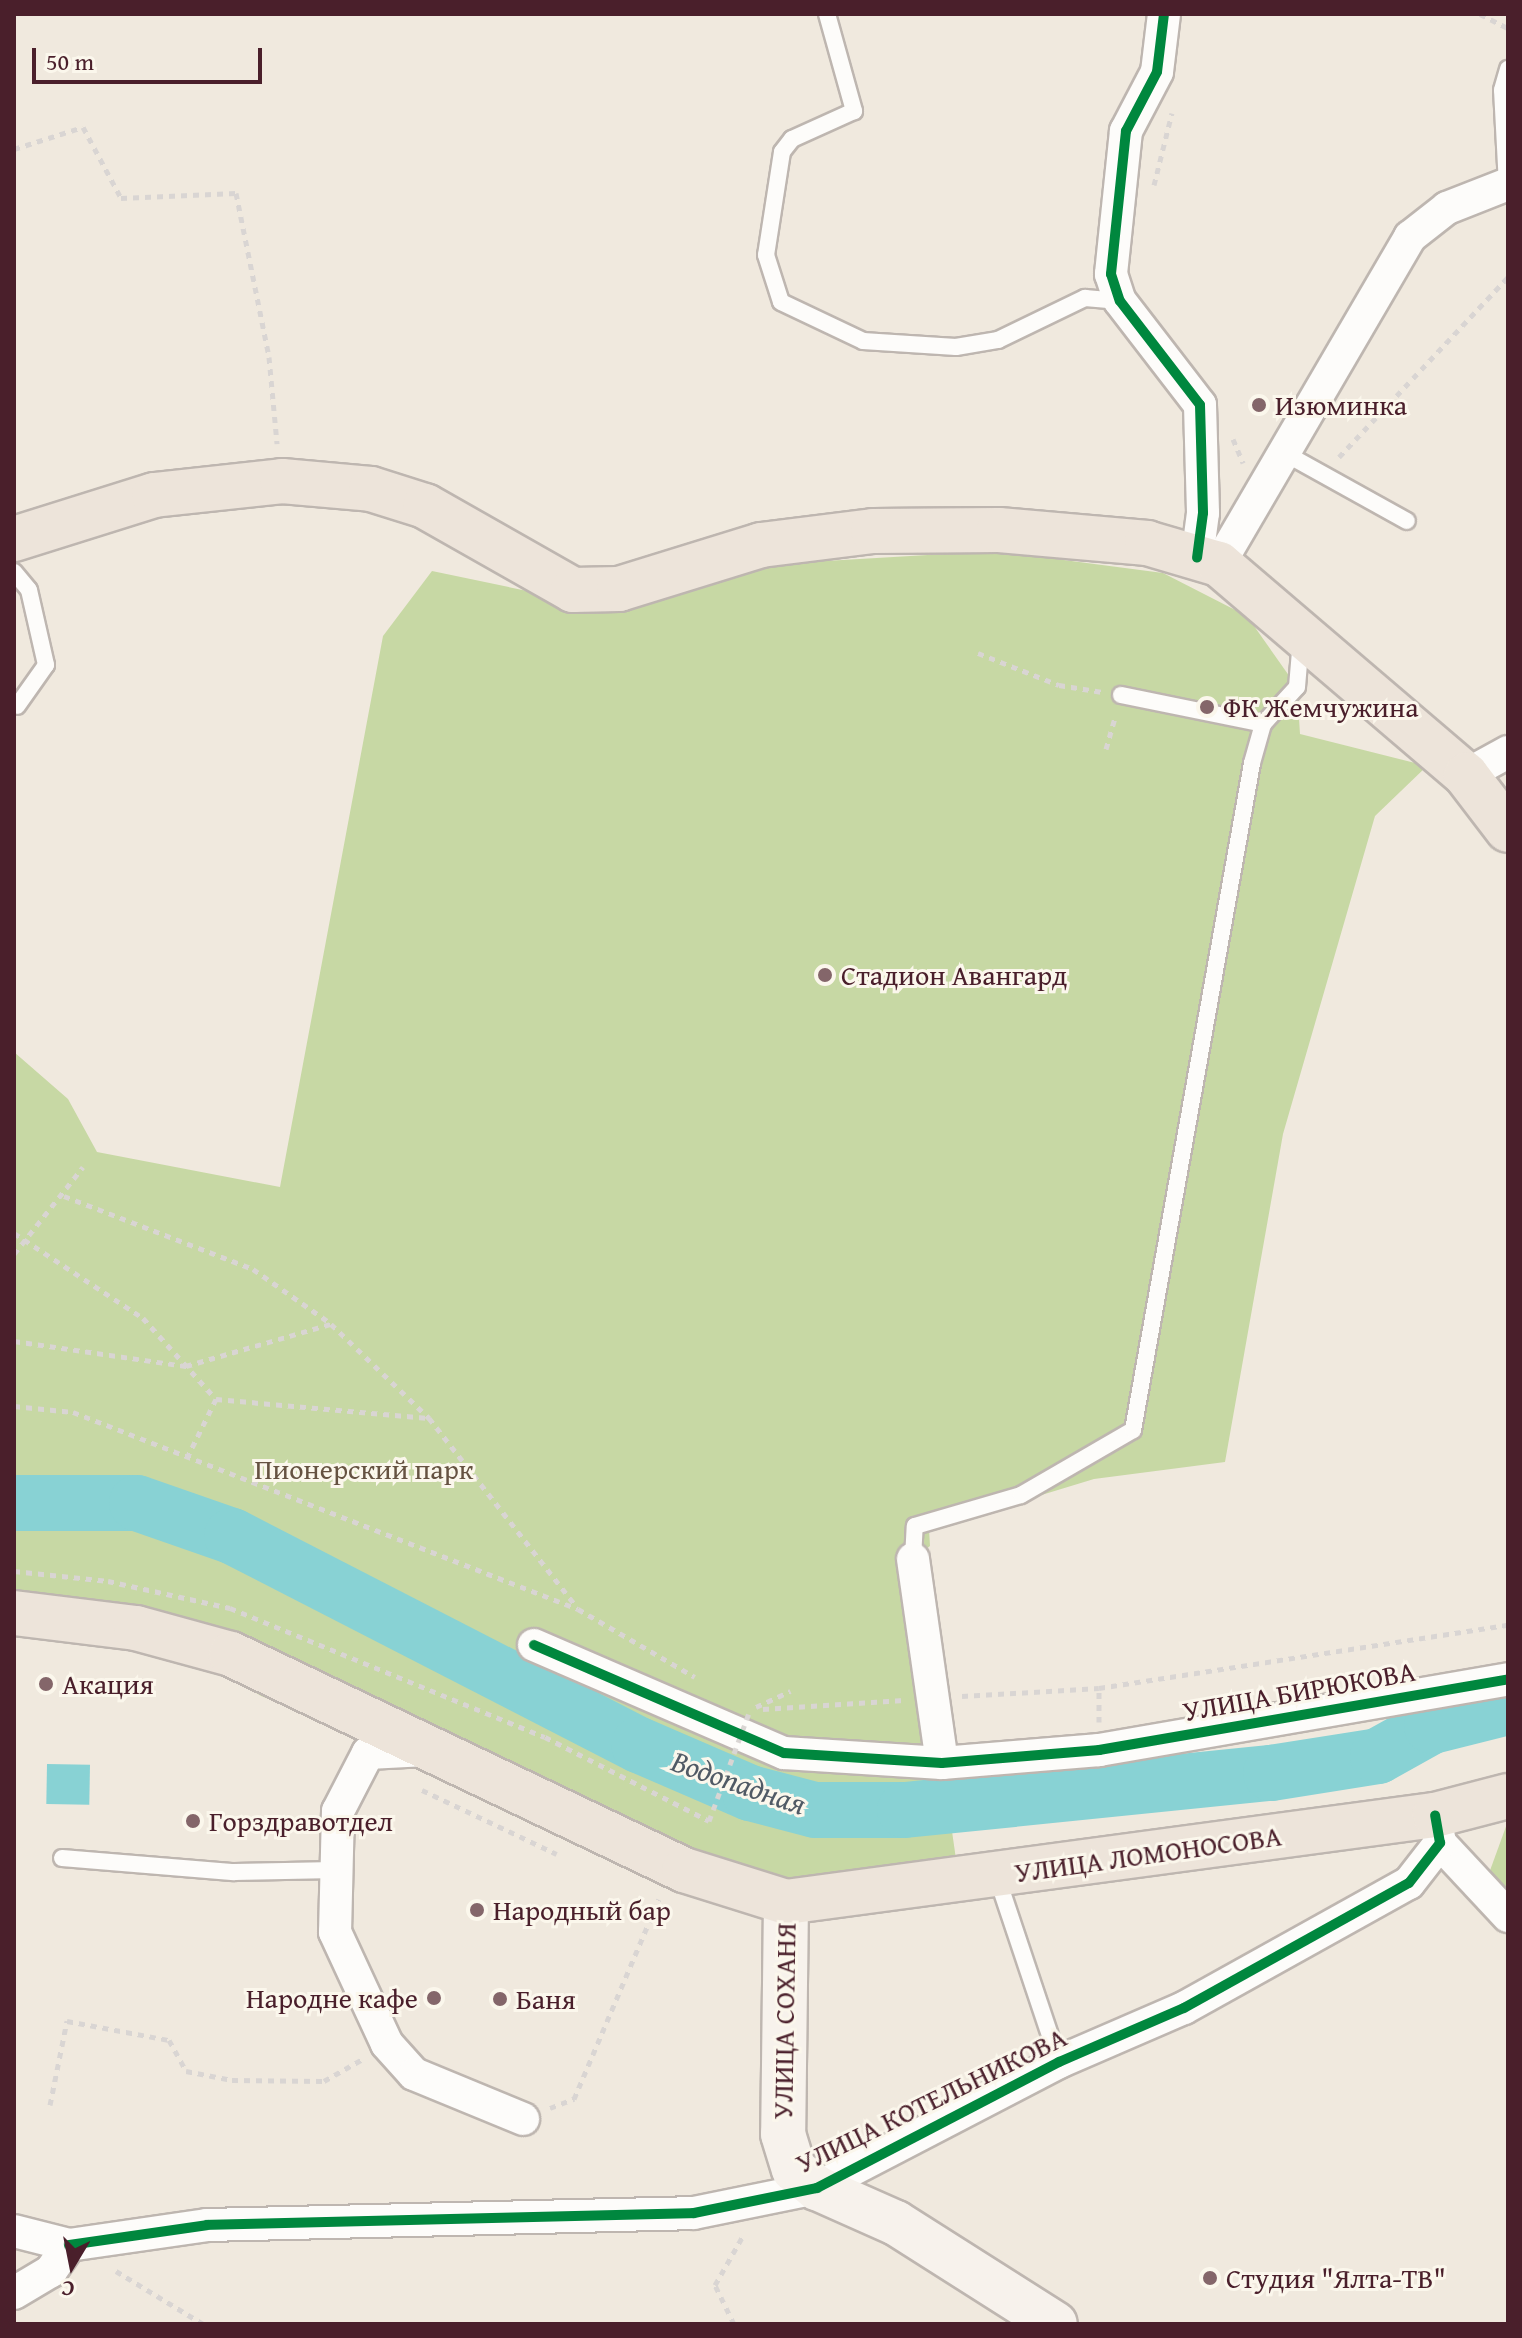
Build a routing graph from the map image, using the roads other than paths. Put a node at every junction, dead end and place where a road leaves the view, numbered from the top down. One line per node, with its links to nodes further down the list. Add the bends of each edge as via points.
1 (827, 14): 5 (lane, via 854,111 792,139 782,152 766,255 781,302 863,341 956,347 998,340 1085,298)
2 (1164, 14): 5 (street, via 1157,72 1126,131 1111,274)
3 (1508, 69): 4 (lane, via 1502,90)
4 (1507, 185): 6 (street, via 1447,208 1410,237)
5 (1120, 301): 9 (street, via 1200,405)
6 (1286, 454): 7 (lane); 9 (street)
7 (1407, 521)
8 (14, 539): 9 (main road, via 154,495 282,481 371,489 425,506 573,590 619,589 761,545 873,531 999,530 1147,543)
9 (1208, 561): 11 (main road)
10 (14, 572): 13 (lane, via 29,590 46,665)
11 (1301, 634): 14 (lane, via 1297,687); 16 (main road)
12 (1121, 695): 14 (lane)
13 (17, 706)
14 (1263, 724): 18 (lane, via 1133,1430 1089,1462 1021,1495 915,1526)
15 (1508, 752): 16 (street)
16 (1466, 775): 17 (main road)
17 (1508, 830)
18 (913, 1559): 24 (street)
19 (14, 1613): 23 (main road, via 190,1639)
20 (14, 1629): 23 (main road, via 193,1654 338,1721)
21 (534, 1645): 24 (street, УЛИЦА БИРЮКОВА, via 784,1753)
22 (1508, 1679): 24 (street, УЛИЦА БИРЮКОВА, via 1099,1750)
23 (434, 1749): 28 (street, via 368,1753 338,1811); 30 (main road, via 684,1870)
24 (942, 1763)
25 (1508, 1796): 26 (main road, УЛИЦА ЛОМОНОСОВА)
26 (1437, 1829): 29 (main road, УЛИЦА ЛОМОНОСОВА); 31 (street); 32 (street, УЛИЦА КОТЕЛЬНИКОВА, via 1409,1883 1184,2008)
27 (62, 1858): 28 (lane, via 234,1872)
28 (336, 1870): 33 (street, via 335,1932 387,2044 414,2074)
29 (996, 1874): 30 (main road, УЛИЦА ЛОМОНОСОВА); 32 (lane)
30 (786, 1902): 34 (main road, УЛИЦА СОХАНЯ, via 783,2134 794,2169)
31 (1508, 1916)
32 (1059, 2062): 34 (street, УЛИЦА КОТЕЛЬНИКОВА)
33 (523, 2119)
34 (817, 2188): 36 (street, УЛИЦА КОТЕЛЬНИКОВА, via 694,2213 207,2225); 38 (main road, УЛИЦА СОХАНЯ, via 896,2223)
35 (14, 2231): 36 (street)
36 (69, 2245): 37 (street, via 51,2271)
37 (14, 2293)
38 (1055, 2324)

